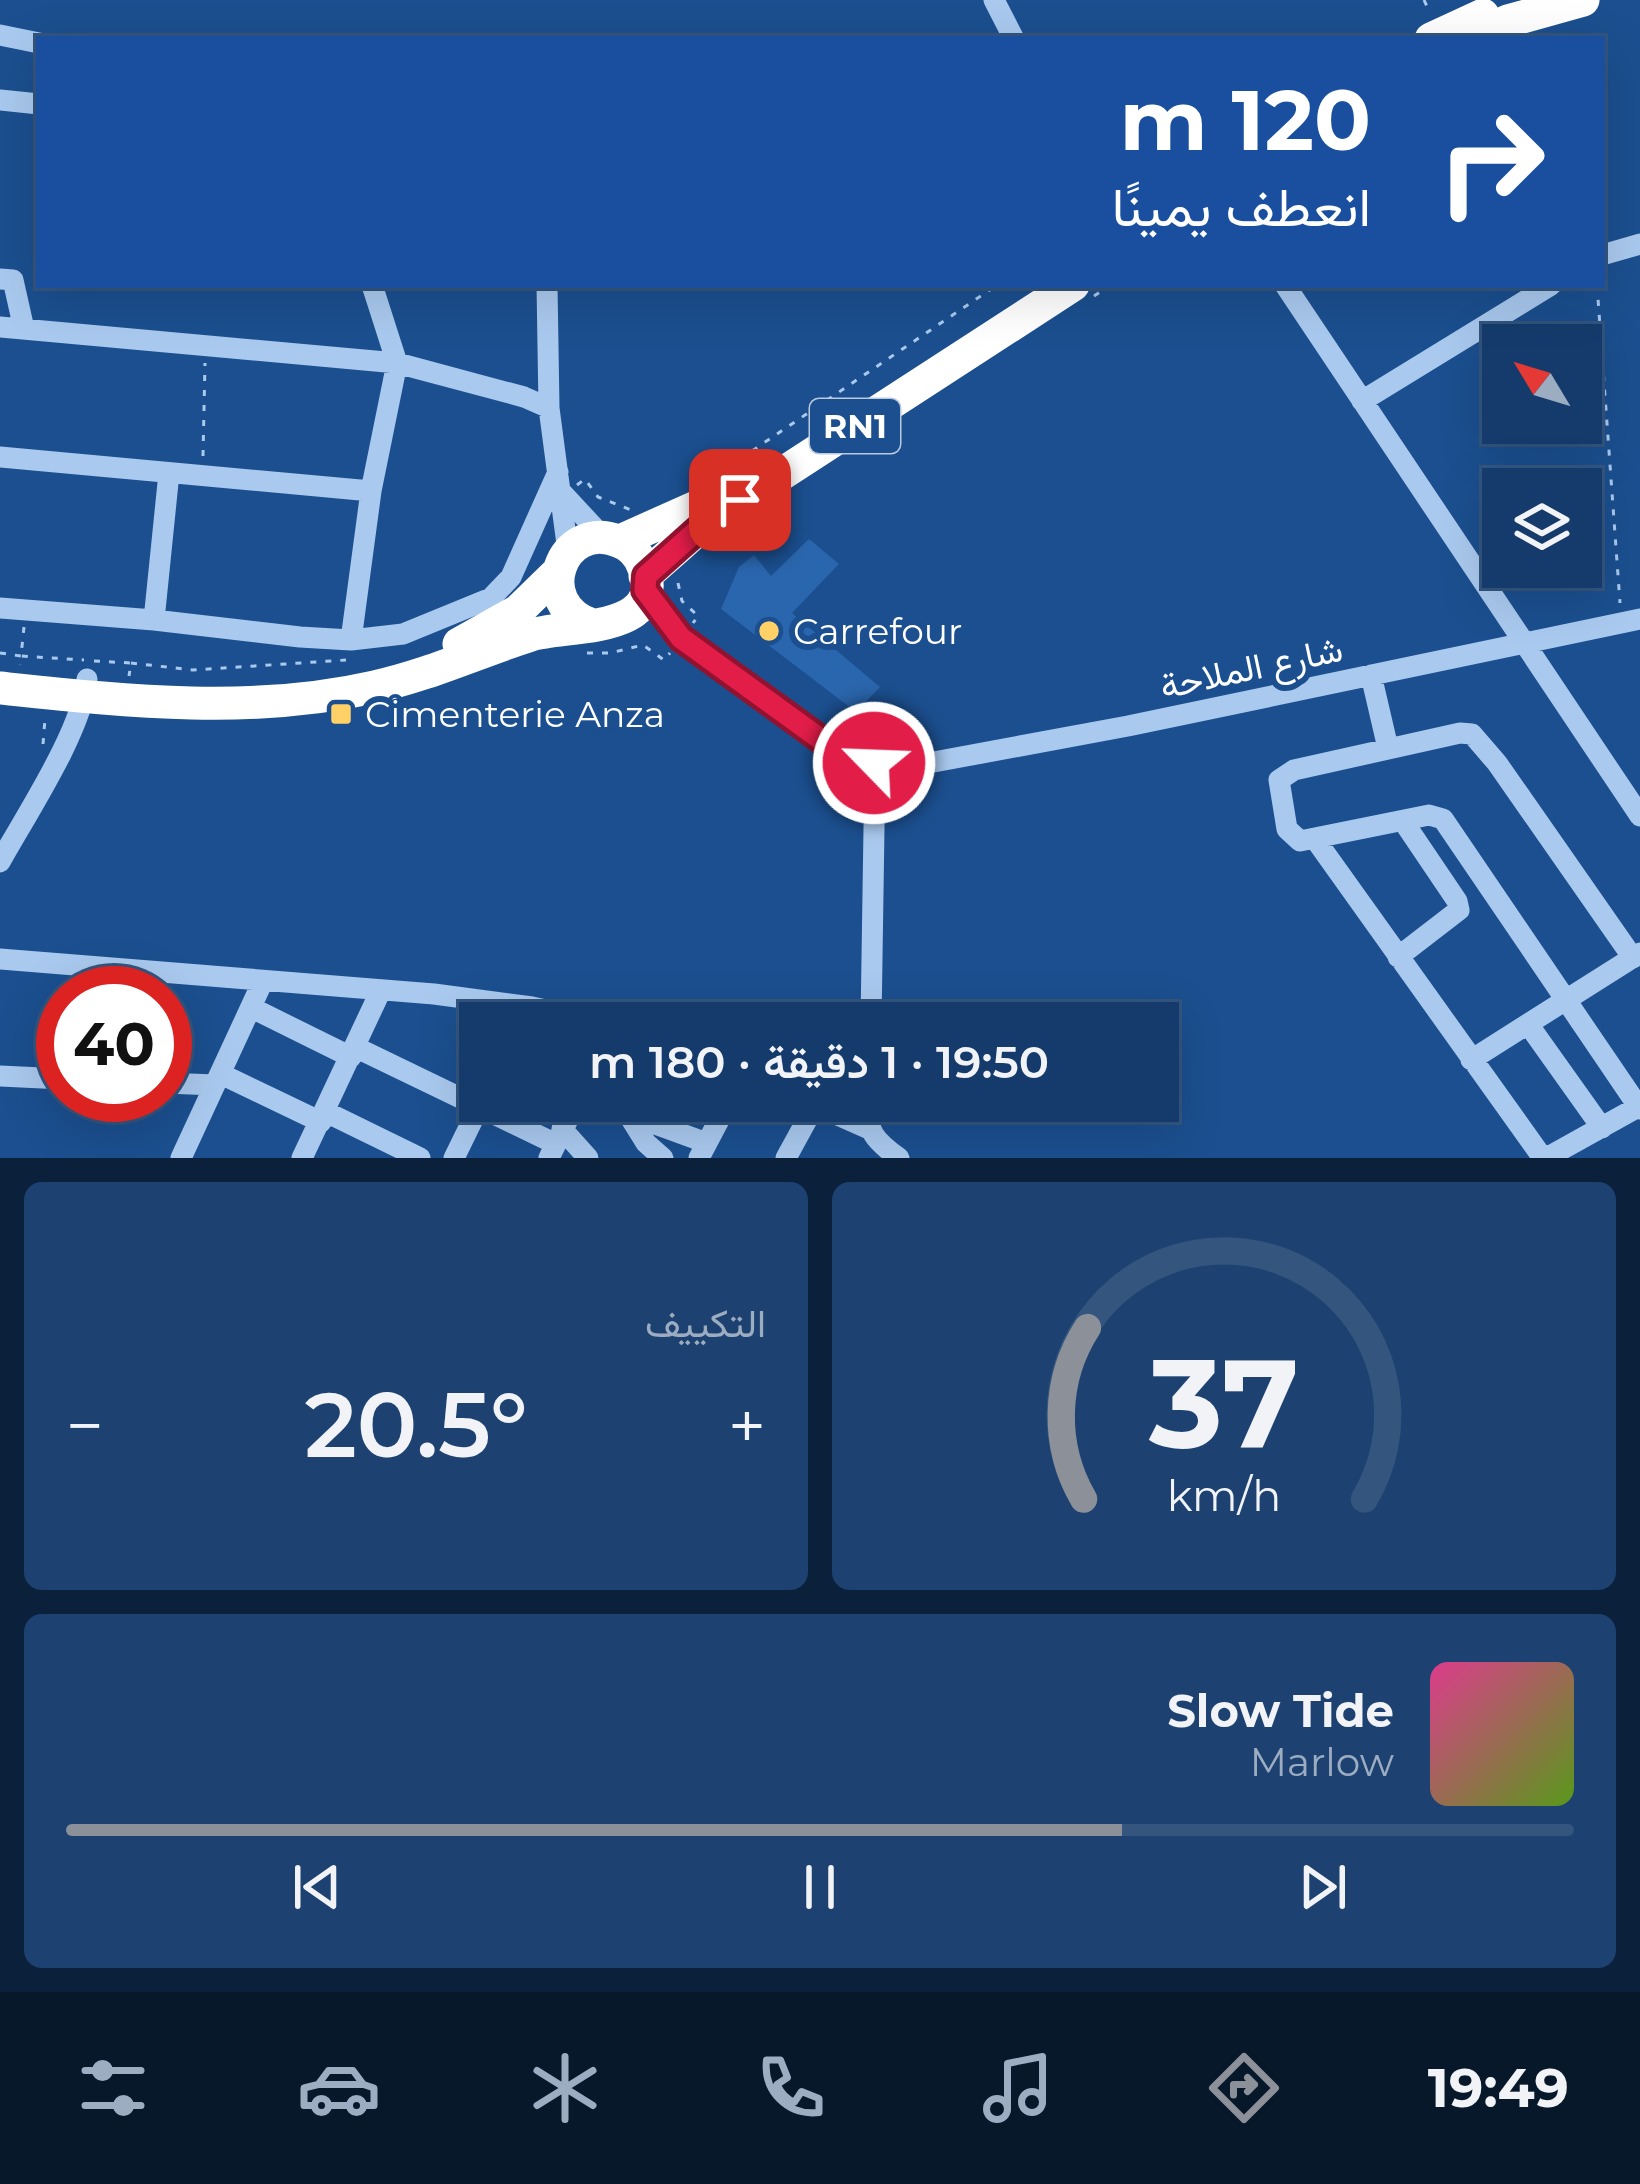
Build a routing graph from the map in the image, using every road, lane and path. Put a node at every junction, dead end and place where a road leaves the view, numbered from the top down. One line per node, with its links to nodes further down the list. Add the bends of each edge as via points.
1 (994, 0): 5 (street)
2 (1524, 0): 6 (highway)
3 (1583, 0): 7 (highway)
4 (0, 35): 8 (street)
5 (1012, 36)
6 (1438, 36)
7 (1472, 36)
8 (36, 42)
9 (0, 100): 10 (street)
10 (36, 104)
11 (1640, 244): 12 (street)
12 (1605, 254)
13 (0, 279): 23 (street, via 13,280)
14 (373, 288): 26 (street)
15 (547, 288): 28 (street)
16 (993, 288): 25 (path)
17 (1037, 288): 25 (highway, RN1)
18 (1068, 288): 38 (highway, RN1, via 703,525)
19 (1287, 288): 27 (street)
20 (1546, 288): 27 (street)
21 (1597, 288): 42 (path)
22 (0, 327): 23 (street)
23 (24, 329): 24 (street)
24 (206, 345): 26 (street); 31 (path)
25 (907, 360): 33 (path); 35 (highway, RN1, via 721,495)
26 (398, 363): 28 (street); 34 (street)
27 (1362, 401): 46 (street)
28 (549, 408): 32 (street)
29 (0, 457): 30 (street)
30 (169, 472): 31 (street); 41 (street)
31 (202, 476): 34 (street)
32 (560, 483): 35 (street); 35 (path, via 585,479); 36 (street); 37 (street)
33 (701, 486)
34 (371, 491): 44 (street)
35 (619, 529): 37 (highway, RN1, via 584,541); 38 (highway, via 637,555)
36 (519, 560): 37 (street); 44 (street, via 491,598 420,628)
37 (562, 563): 43 (highway, via 558,592); 49 (highway, RN1, via 518,611 456,645 342,678 195,689)
38 (639, 595): 43 (highway, RN1); 45 (street); 45 (street)
39 (0, 608): 40 (street)
40 (26, 610): 41 (street); 47 (path)
41 (154, 620): 44 (street)
42 (1630, 621): 46 (street, شارع الملاحة)
43 (583, 637): 45 (path, via 610,653 643,645 664,659); 49 (highway, RN1, via 531,635 425,674 331,695 221,704)
44 (351, 640)
45 (675, 645): 51 (street, via 823,741)
46 (1525, 645): 48 (street, شارع الملاحة); 52 (street)
47 (8, 668): 49 (highway, RN1)
48 (1371, 675): 50 (street); 51 (street, شارع الملاحة, via 912,766)
49 (71, 686): 55 (street, via 64,743)
50 (1388, 748): 54 (street, via 1283,775 1289,835); 56 (street, via 1472,734)
51 (874, 763): 63 (street)
52 (1640, 816)
53 (1402, 820): 54 (street); 57 (street, via 1459,910); 61 (street, via 1433,815 1447,823)
54 (1315, 838): 57 (street)
55 (0, 862)
56 (1636, 956): 61 (street)
57 (1398, 957): 67 (street)
58 (0, 959): 59 (street)
59 (262, 983): 60 (street); 64 (street)
60 (381, 990): 62 (street); 66 (street)
61 (1568, 999): 65 (street); 73 (street)
62 (494, 1002)
63 (871, 1002)
64 (252, 1008): 66 (street); 70 (street)
65 (1528, 1024): 67 (street); 82 (street)
66 (353, 1052): 72 (street); 74 (street)
67 (1471, 1060): 82 (street, via 1543,1156)
68 (0, 1076): 69 (street)
69 (36, 1078)
70 (218, 1079): 71 (street); 74 (street); 86 (street)
71 (192, 1081)
72 (459, 1100)
73 (1639, 1108): 82 (street)
74 (323, 1117): 87 (street); 88 (street)
75 (472, 1122): 89 (street)
76 (507, 1122): 83 (street)
77 (633, 1122): 91 (street)
78 (644, 1122): 85 (street)
79 (718, 1122): 85 (street)
80 (802, 1122): 92 (street)
81 (839, 1122): 84 (street)
82 (1602, 1128)
83 (556, 1144): 90 (street)
84 (872, 1144): 93 (street)
85 (703, 1151)
86 (183, 1157)
87 (302, 1158)
88 (420, 1158)
89 (454, 1158)
90 (588, 1158)
91 (663, 1158)
92 (786, 1158)
93 (899, 1158)

